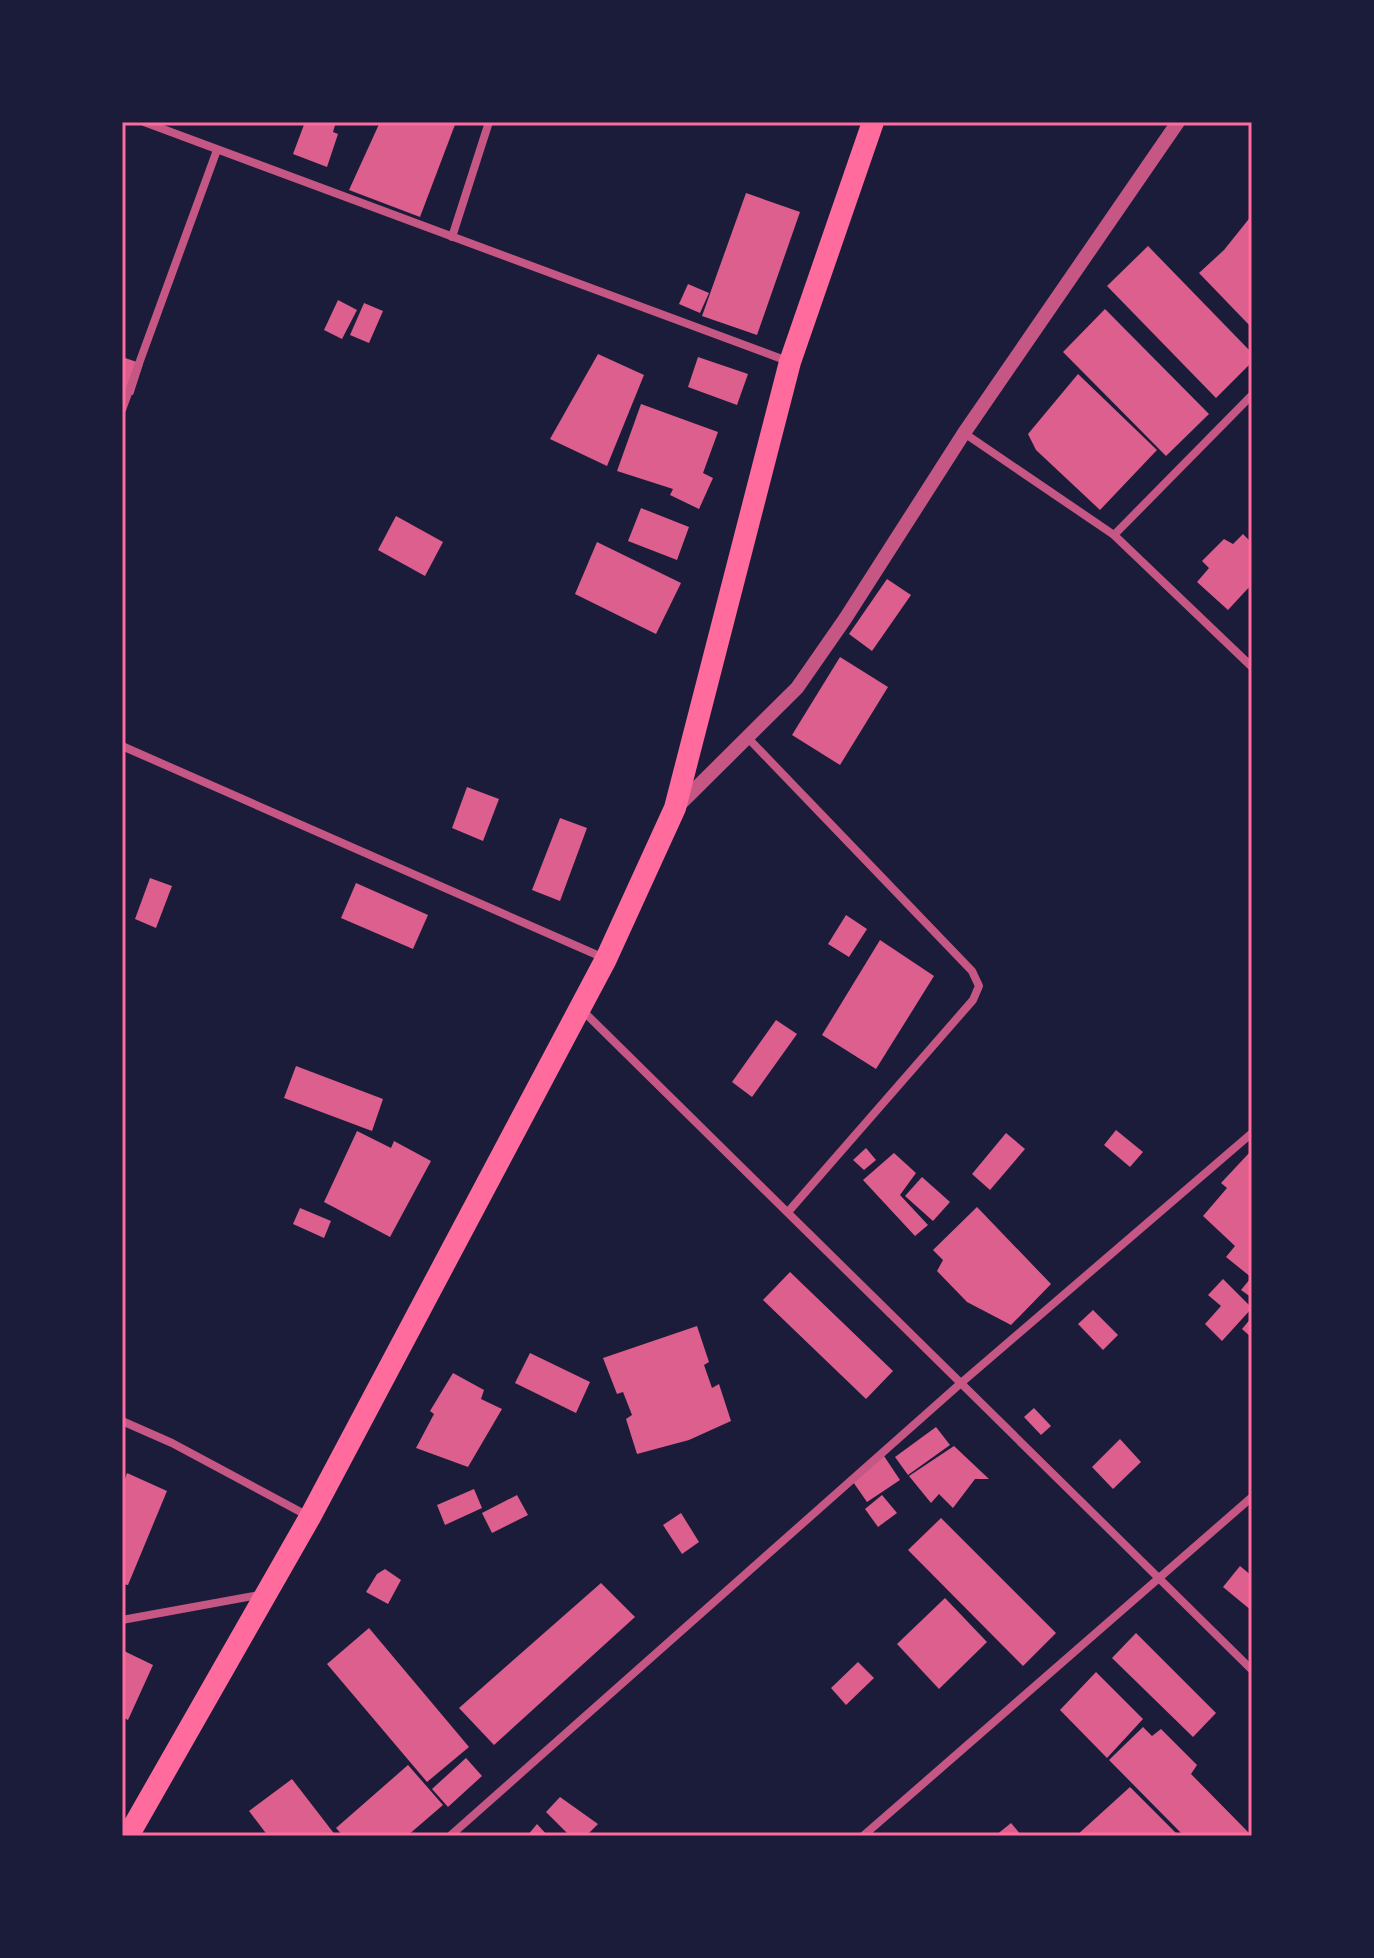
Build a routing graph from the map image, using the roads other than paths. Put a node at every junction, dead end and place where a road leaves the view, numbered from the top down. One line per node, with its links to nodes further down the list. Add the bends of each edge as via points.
1 (144, 122): 5 (street)
2 (489, 122): 6 (street)
3 (873, 122): 7 (highway)
4 (1178, 122): 10 (street)
5 (217, 150): 6 (street); 9 (street)
6 (452, 237): 7 (street)
7 (790, 362): 15 (highway)
8 (1252, 395): 11 (street)
9 (122, 410)
10 (964, 433): 11 (street); 13 (street, via 797,688)
11 (1114, 535): 12 (street)
12 (1252, 667)
13 (747, 737): 15 (street); 19 (street, via 962,959 979,986 973,1000)
14 (122, 746): 16 (street)
15 (675, 808): 16 (highway)
16 (606, 959): 17 (highway)
17 (580, 1007): 19 (street); 23 (highway)
18 (1252, 1133): 20 (street)
19 (788, 1212): 20 (street)
20 (961, 1383): 24 (street); 29 (street)
21 (122, 1421): 23 (street)
22 (1252, 1497): 24 (street)
23 (310, 1517): 25 (highway)
24 (1160, 1580): 27 (street); 30 (street)
25 (266, 1594): 26 (street); 28 (highway)
26 (122, 1620)
27 (1252, 1670)
28 (128, 1836)
29 (450, 1836)
30 (863, 1836)

